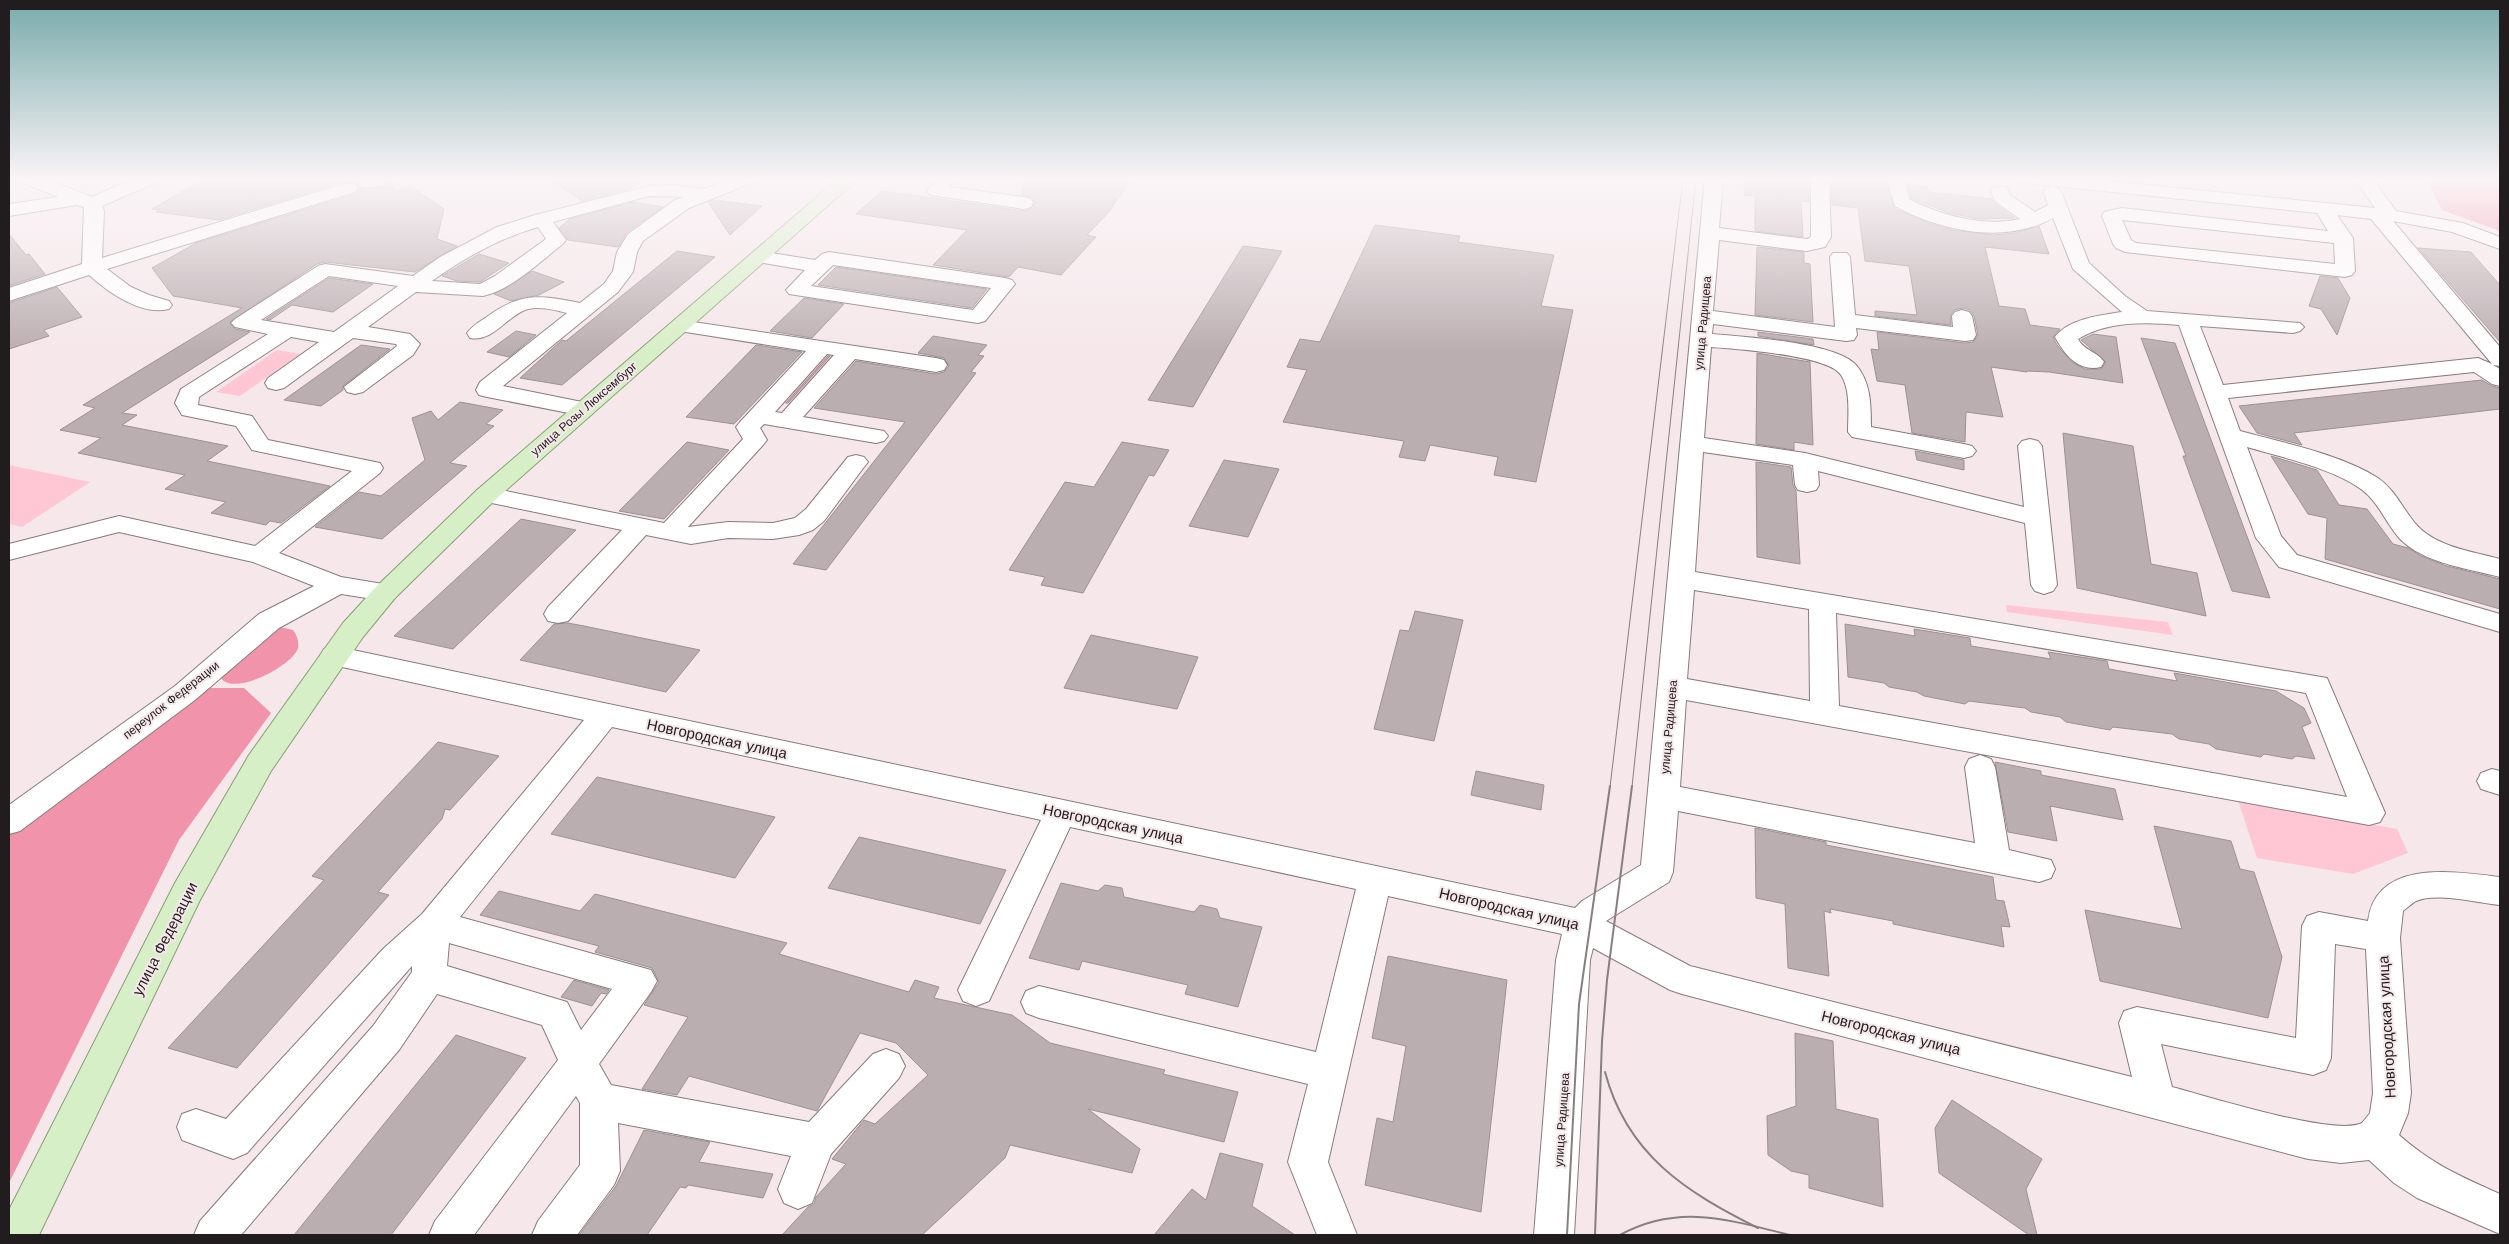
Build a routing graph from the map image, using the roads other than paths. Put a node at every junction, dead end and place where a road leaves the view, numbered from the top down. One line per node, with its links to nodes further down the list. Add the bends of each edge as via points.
1 (94, 236): 20 (street)
2 (193, 236): 20 (street)
3 (495, 236): 21 (street, via 447,261)
4 (553, 236): 21 (street, via 556,240 483,290)
5 (639, 236): 25 (street, via 627,252 623,272 611,288)
6 (783, 236): 17 (main road, улица Розы Люксембург)
7 (1710, 236): 31 (street, улица Радищева)
8 (1735, 236): 9 (street, via 1807,245 1818,243)
9 (1821, 236)
10 (2069, 236): 27 (street, via 2080,264 2118,300)
11 (2120, 236): 15 (street, via 2123,244 2132,248 2337,272 2346,268)
12 (2325, 236): 15 (street)
13 (2401, 236): 38 (street)
14 (2481, 236): 16 (street)
15 (2343, 238)
16 (2500, 243)
17 (759, 257): 19 (street); 30 (main road, улица Розы Люксембург)
18 (1840, 257): 28 (street)
19 (821, 266): 19 (street, via 796,290 978,318 1005,284 829,258)
20 (92, 267): 22 (street); 23 (street, via 117,289)
21 (415, 285): 24 (street, via 325,270); 34 (street)
22 (9, 295)
23 (162, 305)
24 (263, 309): 33 (street, via 242,323); 34 (street)
25 (583, 310): 35 (street, via 528,301 514,306); 45 (street, via 487,390)
26 (1962, 316): 28 (street, via 1965,335)
27 (2141, 316): 29 (street); 39 (street, via 2076,329 2066,337 2074,352)
28 (1845, 320): 31 (street, via 1846,335)
29 (2187, 320): 32 (street); 44 (street)
30 (680, 326): 36 (street); 45 (main road, улица Розы Люксембург)
31 (1702, 327): 50 (street, улица Радищева); 52 (street, via 1817,354 1847,368 1856,383 1860,432)
32 (2293, 327)
33 (288, 330): 34 (street); 61 (street, via 189,394 186,403 190,410 244,421 260,445 371,468)
34 (349, 331): 42 (street); 43 (street, via 402,339 409,344)
35 (478, 333)
36 (822, 347): 37 (street); 46 (street)
37 (849, 352): 40 (street); 47 (street)
38 (2500, 360)
39 (2093, 362)
40 (936, 365)
41 (2500, 379): 44 (street, via 2478,365)
42 (276, 383)
43 (355, 387)
44 (2213, 393): 48 (street)
45 (584, 409): 56 (main road, улица Розы Люксембург)
46 (758, 416): 47 (street); 59 (street, via 748,427 756,440)
47 (787, 421): 49 (street)
48 (2230, 435): 62 (street, via 2369,483 2383,496 2411,535 2437,550); 69 (street, via 2269,538 2288,561)
49 (876, 436)
50 (1693, 442): 53 (street); 63 (street, улица Радищева)
51 (2030, 446): 57 (street)
52 (1964, 451)
53 (1805, 460): 55 (street); 57 (street)
54 (856, 462): 59 (street, via 815,515 804,524 773,531 728,530 690,536)
55 (1807, 486)
56 (486, 495): 58 (street); 66 (main road, улица Розы Люксембург)
57 (2037, 518): 65 (street)
58 (639, 527): 59 (street); 68 (street)
59 (669, 533)
60 (9, 552): 61 (street, via 119,524)
61 (260, 555): 64 (street)
62 (2500, 568)
63 (1682, 579): 67 (street); 71 (street, улица Радищева)
64 (337, 584): 66 (street); 77 (street, переулок Федерации, via 269,621 185,692)
65 (2044, 585)
66 (386, 592): 70 (main road, улица Розы Люксембург)
67 (1822, 602): 73 (street); 73 (street, via 2317,685 2369,813)
68 (558, 614)
69 (2500, 623)
70 (334, 656): 72 (street, Новгородская улица); 98 (main road, улица Федерации, via 260,763 187,894)
71 (1672, 687): 73 (street); 75 (street, улица Радищева)
72 (605, 714): 76 (street, Новгородская улица); 82 (street)
73 (1825, 714)
74 (1980, 767): 78 (street)
75 (1663, 796): 78 (street); 83 (street, улица Радищева, via 1657,872 1594,911)
76 (1061, 812): 80 (street, Новгородская улица); 86 (street)
77 (9, 822)
78 (1994, 860): 79 (street)
79 (2039, 869)
80 (1374, 879): 83 (street, Новгородская улица); 90 (street)
81 (2500, 892): 84 (street, Новгородская улица, via 2448,885 2408,889 2390,902)
82 (434, 924): 85 (street); 88 (street, via 639,981); 93 (street, via 395,960 233,1140)
83 (1582, 924): 92 (street, Новгородская улица, via 1682,979); 103 (street, улица Радищева, via 1573,960)
84 (2383, 938): 92 (street, via 2319,926 2314,1058 2137,1023); 94 (street, Новгородская улица, via 2392,1093 2390,1113)
85 (429, 976): 88 (street, via 554,1013); 99 (street, via 386,1038)
86 (976, 990)
87 (1039, 1002): 90 (street)
88 (577, 1062): 91 (street); 100 (street)
89 (886, 1066): 95 (street)
90 (1329, 1072): 102 (street, via 1308,1162)
91 (599, 1101): 95 (street); 101 (street, via 600,1171)
92 (2157, 1101): 94 (street, Новгородская улица, via 2308,1140 2347,1146)
93 (196, 1127)
94 (2375, 1139): 97 (street, via 2408,1169 2431,1184)
95 (816, 1142): 96 (street)
96 (798, 1188)
97 (2500, 1214)
98 (18, 1235)
99 (214, 1235)
100 (449, 1235)
101 (552, 1235)
102 (1337, 1235)
103 (1554, 1235)

